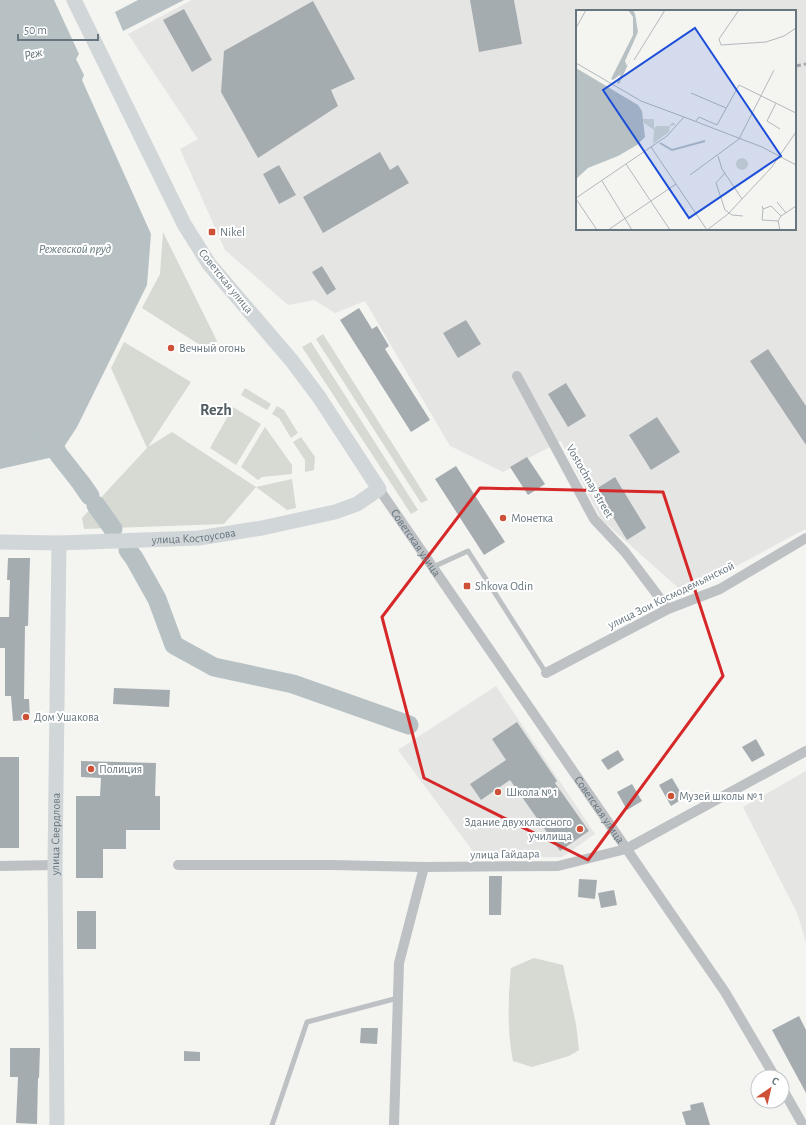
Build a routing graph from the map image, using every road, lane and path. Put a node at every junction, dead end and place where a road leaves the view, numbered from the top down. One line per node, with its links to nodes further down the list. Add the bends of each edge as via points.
1 (74, 0): 3 (main road, Советская улица, via 184,224 209,264 292,360)
2 (517, 376): 8 (street, Vostochnay street, via 594,519 625,552)
3 (379, 489): 6 (main road, улица Костоусова, via 357,504 335,512 262,528 199,538); 7 (street, Советская улица)
4 (806, 538): 8 (street, улица Зои Космодемьянской, via 720,589)
5 (0, 542): 6 (main road, улица Костоусова)
6 (59, 543): 13 (main road, улица Свердлова)
7 (433, 567): 9 (lane, via 468,551); 11 (street, Советская улица)
8 (668, 610): 9 (street, улица Зои Космодемьянской)
9 (546, 673)
10 (806, 751): 11 (street, улица Гайдара)
11 (626, 849): 15 (street, улица Гайдара, via 558,866); 17 (street, Советская улица, via 725,992)
12 (178, 864): 15 (street, улица Гайдара)
13 (55, 865): 14 (street); 20 (main road, улица Свердлова)
14 (0, 866)
15 (424, 867): 16 (street, via 399,963)
16 (398, 998): 21 (lane, via 307,1022); 22 (street)
17 (770, 1069)
18 (790, 1102): 19 (street)
19 (802, 1124)
20 (57, 1125)
21 (272, 1125)
22 (394, 1125)

